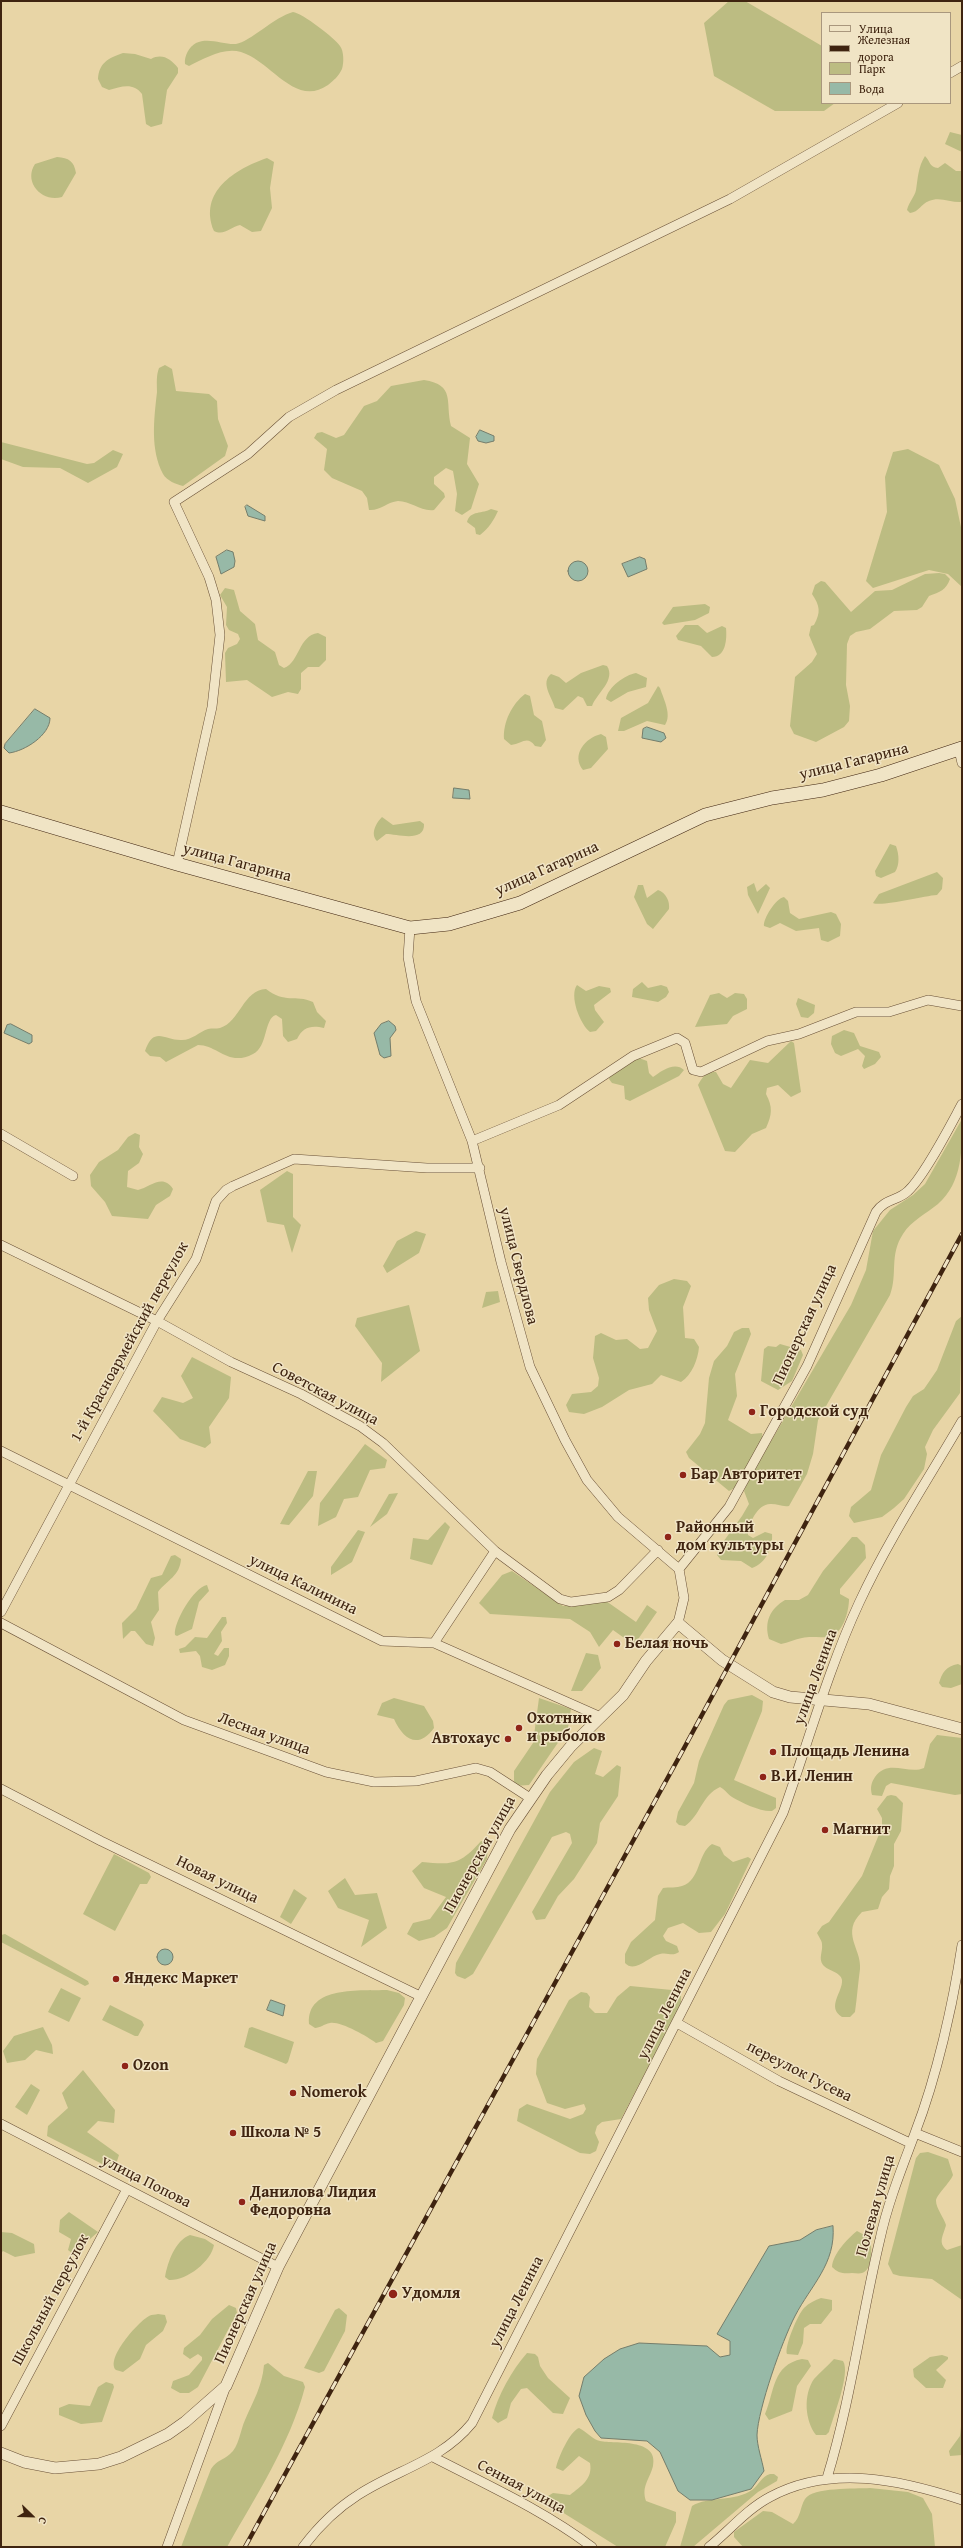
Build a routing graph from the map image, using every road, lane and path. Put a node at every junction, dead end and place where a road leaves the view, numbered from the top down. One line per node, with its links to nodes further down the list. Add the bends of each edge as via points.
1 (962, 66): 2 (street)
2 (951, 72)
3 (896, 104): 7 (street, via 730,199 336,390 289,417 248,454 174,502 209,577 216,600 220,635 212,707)
4 (960, 749): 5 (street); 8 (main road, улица Гагарина, via 881,775 705,815 520,903 449,924)
5 (962, 764)
6 (1, 812): 7 (main road, улица Гагарина)
7 (177, 864): 8 (main road, улица Гагарина)
8 (410, 928): 12 (street, улица Свердлова, via 408,957 416,1001)
9 (962, 1006): 12 (street, via 928,1000 889,1012 856,1012 799,1034 767,1041 701,1072 693,1070 685,1042 677,1038 633,1056 559,1105)
10 (962, 1104): 22 (street, Пионерская улица, via 908,1191 881,1205 871,1220 807,1366 729,1507)
11 (1, 1134): 14 (street)
12 (472, 1141): 13 (street, улица Свердлова)
13 (480, 1168): 16 (street, 1-й Красноармейский переулок, via 427,1168 294,1159 233,1186 216,1201 196,1259); 20 (street, улица Свердлова, via 501,1262 530,1367 587,1480 618,1517)
14 (73, 1176)
15 (1, 1245): 16 (street, Советская улица)
16 (157, 1321): 19 (street, 1-й Красноармейский переулок); 21 (street, Советская улица, via 231,1362 301,1394 360,1426 383,1443)
17 (962, 1421): 27 (street, улица Ленина, via 878,1564)
18 (1, 1451): 19 (street, улица Калинина)
19 (68, 1484): 23 (street, 1-й Красноармейский переулок); 26 (street, улица Калинина, via 382,1641)
20 (658, 1550): 21 (street, Советская улица, via 619,1590 608,1597 571,1602 560,1599); 22 (street, улица Свердлова)
21 (495, 1551): 26 (street)
22 (679, 1569): 25 (street, Пионерская улица, via 684,1598)
23 (1, 1612)
24 (1, 1623): 31 (street, Лесная улица, via 184,1720 326,1772 374,1782 416,1781 476,1768 490,1772)
25 (678, 1623): 27 (street, via 720,1658 773,1692 790,1697); 28 (street, Пионерская улица, via 646,1661 624,1695)
26 (434, 1643): 28 (street, улица Калинина)
27 (821, 1699): 29 (street, via 869,1704); 34 (street, улица Ленина, via 783,1813)
28 (601, 1717): 31 (street, Пионерская улица, via 571,1746)
29 (962, 1729)
30 (1, 1789): 33 (street, Новая улица, via 101,1841)
31 (530, 1798): 33 (street, Пионерская улица, via 510,1829)
32 (962, 1945): 36 (street, Полевая улица, via 937,2060)
33 (420, 1996): 40 (street, Пионерская улица)
34 (677, 2023): 37 (street, переулок Гусева, via 779,2081); 44 (street, улица Ленина, via 472,2423 458,2440)
35 (1, 2124): 39 (street, улица Попова)
36 (915, 2133): 37 (street, Полевая улица); 38 (street)
37 (910, 2143): 45 (street, Полевая улица, via 894,2187 880,2239 840,2438)
38 (962, 2152)
39 (127, 2189): 40 (street, улица Попова); 42 (street, Школьный переулок)
40 (278, 2267): 41 (street, Пионерская улица)
41 (226, 2386): 43 (street, via 191,2418 168,2434 121,2457 99,2464 56,2468 24,2462); 47 (street, Пионерская улица)
42 (1, 2426)
43 (1, 2453)
44 (433, 2457): 48 (street, улица Ленина, via 376,2485 338,2509 316,2529); 49 (street, Сенная улица, via 531,2507)
45 (827, 2478): 46 (street, via 898,2482); 50 (street, via 787,2489 770,2497)
46 (962, 2500)
47 (167, 2547)
48 (303, 2547)
49 (592, 2547)
50 (709, 2547)

